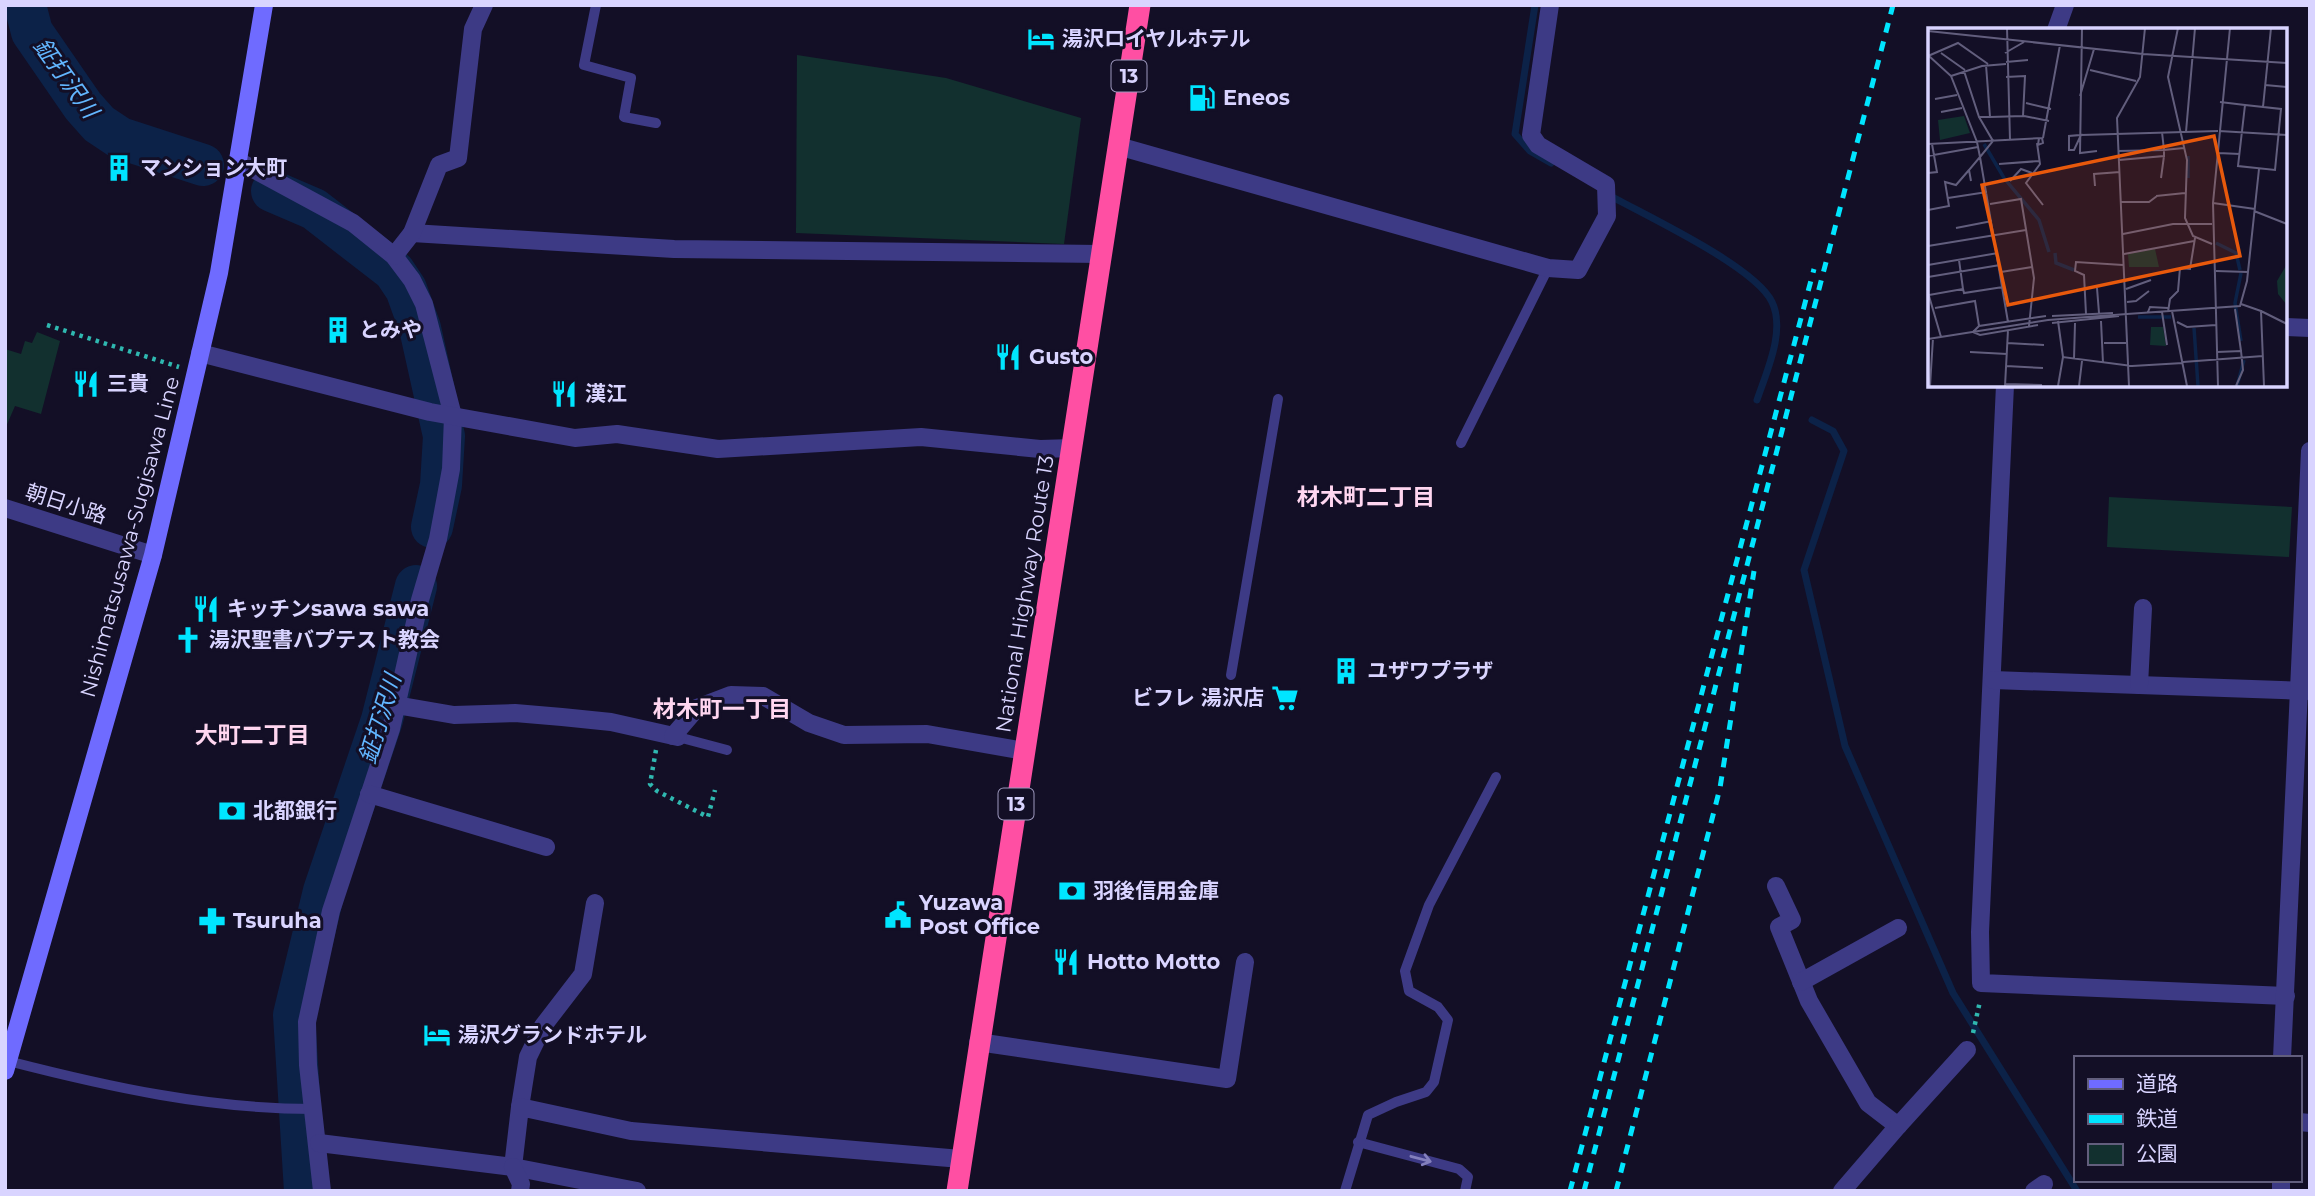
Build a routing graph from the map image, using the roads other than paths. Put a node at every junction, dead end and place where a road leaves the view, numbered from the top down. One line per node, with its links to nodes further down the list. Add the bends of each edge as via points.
1 (264, 5): 10 (main road, Nishimatsusawa-Sugisawa Line)
2 (484, 5): 11 (street, via 473,29 458,158 439,165)
3 (596, 5): 8 (lane, via 584,65 631,78 624,117)
4 (1140, 5): 9 (highway, National Highway Route 13 / 13)
5 (1550, 5): 14 (street, via 1531,135 1538,145 1606,185 1607,216 1578,270)
6 (2065, 5): 7 (street)
7 (2057, 28)
8 (656, 124)
9 (1118, 146): 12 (highway, National Highway Route 13 / 13); 14 (street)
10 (240, 162): 13 (street, via 353,223); 17 (main road, Nishimatsusawa-Sugisawa Line)
11 (412, 233): 12 (street, via 674,249); 13 (street)
12 (1101, 254): 22 (highway, National Highway Route 13 / 13)
13 (394, 256): 20 (street, via 424,304)
14 (1548, 268): 21 (lane)
15 (2287, 327): 16 (street)
16 (2310, 328)
17 (201, 353): 20 (street); 26 (main road, Nishimatsusawa-Sugisawa Line)
18 (2006, 387): 29 (street)
19 (1278, 399): 28 (lane)
20 (453, 416): 22 (street, via 575,438 617,435 718,449 921,437); 32 (street, via 452,468 438,539)
21 (1461, 443)
22 (1073, 448): 35 (highway, National Highway Route 13 / 13)
23 (2310, 450): 25 (street)
24 (5, 508): 26 (street, 朝日小路)
25 (2308, 513): 31 (street)
26 (153, 555): 46 (main road, Nishimatsusawa-Sugisawa Line)
27 (2143, 608): 30 (street)
28 (1231, 675)
29 (1993, 680): 30 (street); 45 (street, via 1981,982)
30 (2139, 685): 31 (street)
31 (2304, 691): 38 (street)
32 (396, 705): 33 (street, via 454,715 562,717); 37 (street)
33 (670, 735): 34 (lane); 35 (street, via 697,708 732,695 762,696 809,723 844,735 927,734)
34 (727, 750)
35 (1025, 751): 47 (highway, National Highway Route 13 / 13)
36 (1496, 777): 54 (lane, via 1429,905 1405,971 1409,991 1438,1007 1448,1020 1434,1082 1426,1092 1368,1115)
37 (369, 794): 39 (street); 52 (street, via 331,911 307,1022)
38 (2302, 829): 45 (street)
39 (546, 847)
40 (1776, 886): 44 (street, via 1792,920 1779,927)
41 (595, 904): 51 (street, via 583,974 543,1026 528,1057)
42 (1898, 928): 44 (street)
43 (1245, 962): 47 (street, via 1227,1079)
44 (1801, 982): 53 (street, via 1868,1103)
45 (2286, 996): 49 (street)
46 (11, 1031): 50 (main road, Nishimatsusawa-Sugisawa Line)
47 (978, 1042): 56 (highway, National Highway Route 13 / 13)
48 (1969, 1044): 53 (street)
49 (2282, 1056)
50 (7, 1066): 52 (lane, via 171,1098)
51 (520, 1107): 56 (street, via 631,1131); 57 (street)
52 (313, 1109): 55 (street)
53 (1898, 1126): 64 (street)
54 (1358, 1142): 62 (lane); 63 (lane, one-way to 63, via 1459,1169 1468,1177)
55 (318, 1143): 57 (street); 58 (street)
56 (961, 1159): 61 (highway, National Highway Route 13 / 13)
57 (513, 1167): 59 (street); 60 (street)
58 (322, 1191)
59 (520, 1191)
60 (637, 1191)
61 (957, 1191)
62 (1345, 1191)
63 (1465, 1191)
64 (1842, 1191)

